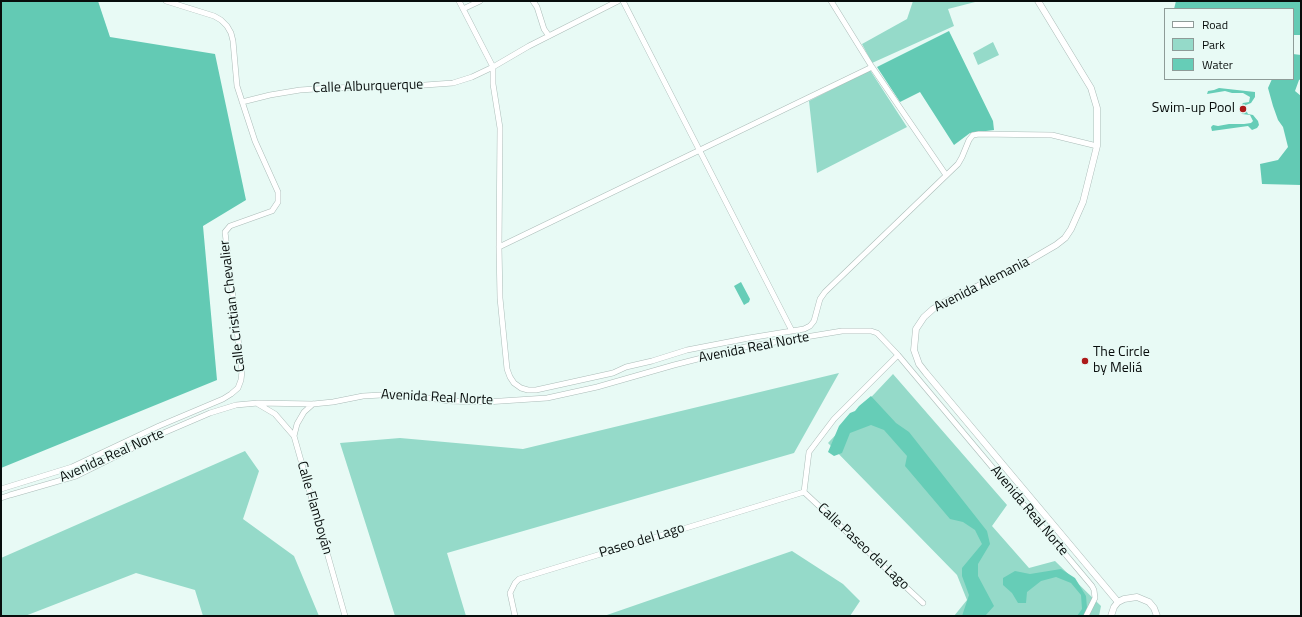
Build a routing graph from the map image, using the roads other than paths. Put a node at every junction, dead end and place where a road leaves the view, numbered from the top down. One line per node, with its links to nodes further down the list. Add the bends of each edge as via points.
1 (166, 1): 13 (street, Calle Cristian Chevalier, via 214,16 227,26 231,33 237,86)
2 (459, 1): 9 (street)
3 (480, 1): 9 (street)
4 (533, 1): 10 (street, via 544,30)
5 (618, 1): 10 (street, Calle Alburquerque)
6 (623, 1): 15 (street)
7 (831, 1): 12 (street)
8 (1038, 1): 14 (street, Avenida Alemania, via 1091,88 1097,108)
9 (463, 9): 11 (street)
10 (549, 36): 11 (street, Calle Alburquerque)
11 (493, 67): 13 (street, Calle Alburquerque, via 453,83 300,90); 17 (street, via 492,84 500,128)
12 (872, 67): 15 (street); 16 (street)
13 (242, 102): 23 (street, Calle Cristian Chevalier, via 255,141 279,197 272,211 230,226 225,232 242,371 238,388 224,399 72,467)
14 (1097, 146): 16 (street, via 1052,135 976,134 968,140 958,164); 26 (street, Avenida Alemania, via 1083,202 1065,238 1020,266 933,309 916,329 914,350 926,373)
15 (699, 151): 17 (street); 18 (street)
16 (946, 175): 18 (street, via 825,292 810,326)
17 (499, 248): 18 (street, via 500,298 507,369 514,383 528,390 613,373 687,350)
18 (792, 331)
19 (898, 355): 21 (street, Avenida Real Norte, via 877,333 842,331 745,347 547,398 486,402 448,401 400,394 363,396); 24 (street, via 834,419 809,452); 30 (street, Avenida Real Norte, via 1092,586 1095,598)
20 (258, 403): 21 (street, Avenida Real Norte); 22 (street, via 275,414); 25 (street, Avenida Real Norte, via 236,405 210,413 76,476)
21 (313, 404): 22 (street, via 304,412)
22 (294, 436): 28 (street, Calle Flamboyán)
23 (1, 489)
24 (804, 492): 27 (street, Calle Paseo del Lago); 29 (street, Paseo del Lago, via 519,578 510,593)
25 (1, 498)
26 (1118, 602): 31 (street); 32 (street, via 1130,597 1143,598 1154,608)
27 (923, 603)
28 (345, 616)
29 (515, 616)
30 (1086, 616)
31 (1110, 616)
32 (1157, 616)

